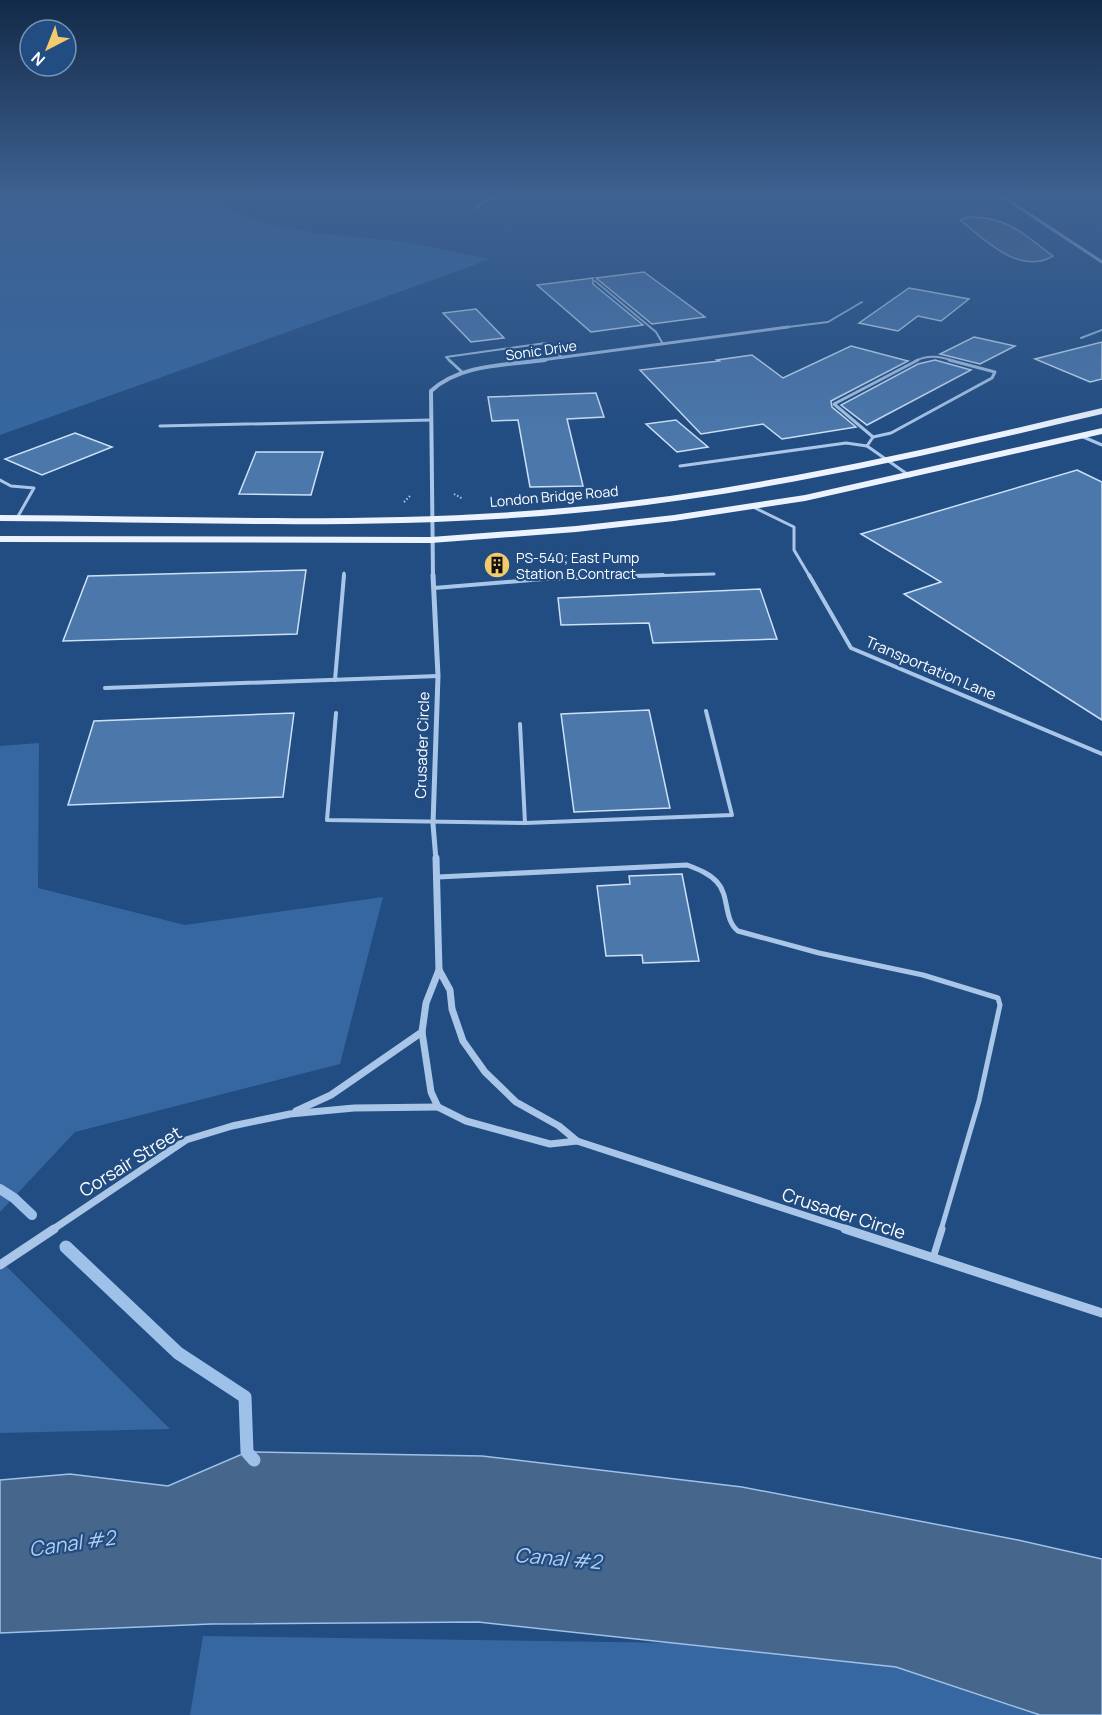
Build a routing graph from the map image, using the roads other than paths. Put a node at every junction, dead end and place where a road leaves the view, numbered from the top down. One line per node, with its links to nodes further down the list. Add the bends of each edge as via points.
1 (595, 281): 6 (lane, via 656,332)
2 (862, 302): 3 (lane, via 827,324)
3 (788, 327): 6 (street, Sonic Drive)
4 (1102, 330): 5 (lane)
5 (1081, 338)
6 (663, 344): 7 (street, Sonic Drive)
7 (562, 358): 8 (street, Sonic Drive); 8 (lane, via 546,343 446,357)
8 (462, 372): 10 (street, Sonic Drive, via 444,379 431,391)
9 (1102, 411): 17 (main road, London Bridge Road)
10 (431, 420): 11 (lane); 24 (street, Sonic Drive)
11 (160, 426)
12 (1102, 431): 13 (main road)
13 (1081, 436): 15 (lane); 19 (main road)
14 (873, 437): 14 (lane, via 834,404 924,356 994,372 992,378 902,427); 16 (lane)
15 (1102, 445)
16 (867, 446): 17 (lane); 18 (lane, via 846,443)
17 (887, 461): 19 (lane); 24 (main road, London Bridge Road, via 684,498)
18 (681, 466)
19 (910, 476): 21 (main road)
20 (0, 480): 23 (lane, via 11,486 34,488)
21 (753, 507): 26 (main road, via 639,522); 36 (lane, Transportation Lane, via 794,527 794,550 852,648)
22 (0, 518): 23 (main road, London Bridge Road)
23 (17, 518): 24 (main road, London Bridge Road)
24 (432, 520): 26 (street, Crusader Circle)
25 (0, 539): 26 (main road)
26 (431, 540): 29 (street, Crusader Circle)
27 (344, 573): 31 (lane)
28 (714, 574): 29 (lane, via 543,579)
29 (434, 588): 30 (street, Crusader Circle)
30 (438, 676): 31 (lane); 37 (street, Crusader Circle)
31 (335, 680): 32 (lane)
32 (105, 688)
33 (706, 711): 38 (lane, via 732,815)
34 (336, 713): 37 (lane, via 327,820)
35 (520, 724): 38 (lane)
36 (1102, 754)
37 (433, 824): 38 (lane); 39 (street, Crusader Circle)
38 (525, 824)
39 (438, 877): 40 (street, Crusader Circle); 45 (lane, via 687,865 717,879 725,893 731,926 738,931 923,975 998,998 1000,1005 979,1101)
40 (439, 970): 41 (street, Crusader Circle, via 426,1003); 44 (street, Crusader Circle, via 450,990 463,1041 485,1072 516,1102 559,1126)
41 (422, 1032): 42 (street, Crusader Circle, via 431,1092); 43 (street, Corsair Street, via 331,1095)
42 (438, 1107): 43 (street, Corsair Street); 44 (street, Crusader Circle, via 466,1121 550,1144)
43 (290, 1114): 46 (street, Corsair Street, via 186,1140)
44 (577, 1142): 45 (street, Crusader Circle)
45 (933, 1258): 47 (street, Crusader Circle)
46 (0, 1265)
47 (1102, 1313)

